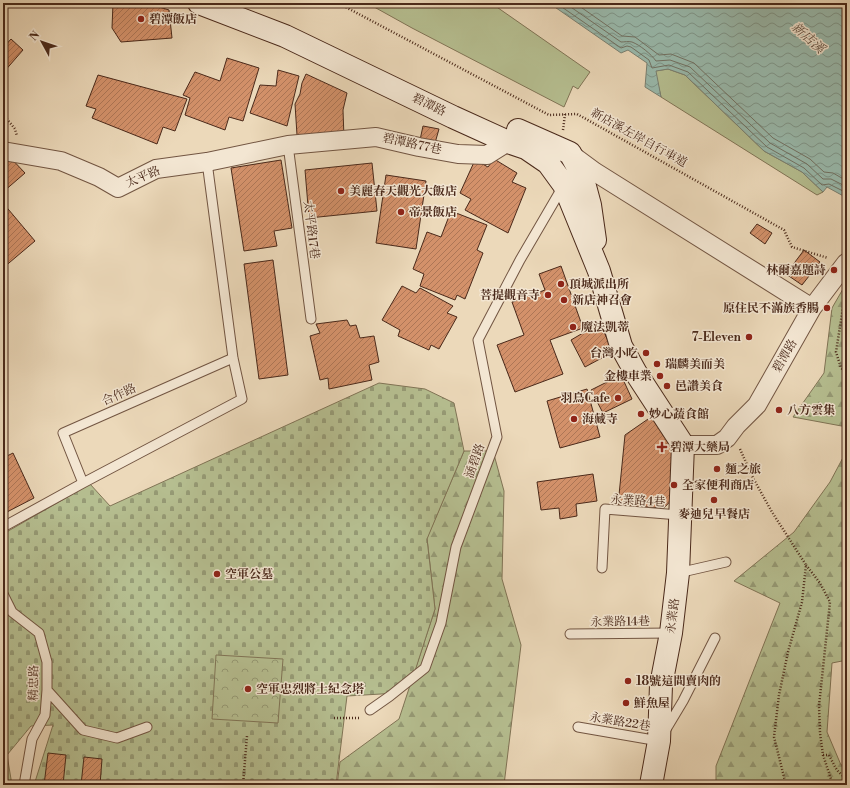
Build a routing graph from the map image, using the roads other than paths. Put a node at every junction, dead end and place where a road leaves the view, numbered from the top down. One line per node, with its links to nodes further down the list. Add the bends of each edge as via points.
1 (199, 3): 3 (street, 碧潭路, via 285,36)
2 (232, 3): 4 (street, 碧潭路)
3 (508, 142): 5 (street, 碧潭路77巷, via 487,155 458,154 376,137); 8 (street, 碧潭路, via 526,148 548,163)
4 (566, 143): 10 (street, 碧潭路, via 582,175 590,205); 11 (street, 碧潭路, via 595,172)
5 (288, 145): 7 (street, 太平路); 12 (lane, 太平路17巷)
6 (3, 151): 7 (street, 太平路, via 61,160 118,188 156,169)
7 (207, 162): 13 (lane)
8 (564, 185): 10 (street, 碧潭路); 26 (lane, 涵碧路, via 520,260 478,340 497,437 456,547 441,623 425,668)
9 (846, 263): 11 (street)
10 (599, 271): 14 (street, 碧潭路, via 621,346 636,374)
11 (812, 308): 14 (street, 碧潭路, via 757,405 727,438 717,445)
12 (311, 319)
13 (233, 358): 15 (lane, via 242,399); 15 (lane, 合作路, via 63,433)
14 (683, 445): 16 (street, 永業路)
15 (84, 483): 17 (lane)
16 (679, 515): 19 (lane, 永業路4巷, via 605,509); 20 (street, 永業路)
17 (3, 527)
18 (726, 562): 20 (lane)
19 (602, 568)
20 (678, 573): 22 (street, 永業路)
21 (3, 594): 25 (lane, 精忠路, via 12,612 39,633 47,662)
22 (671, 633): 23 (lane, 永業路14巷); 29 (street, 永業路, via 661,685)
23 (570, 634)
24 (714, 638): 29 (lane, via 683,701)
25 (47, 690): 27 (lane, via 83,730 117,738); 30 (lane, 精忠路, via 45,715 32,739)
26 (370, 710)
27 (147, 727)
28 (578, 727): 29 (lane, 永業路22巷)
29 (659, 741): 31 (street, 永業路)
30 (24, 785)
31 (651, 785)

